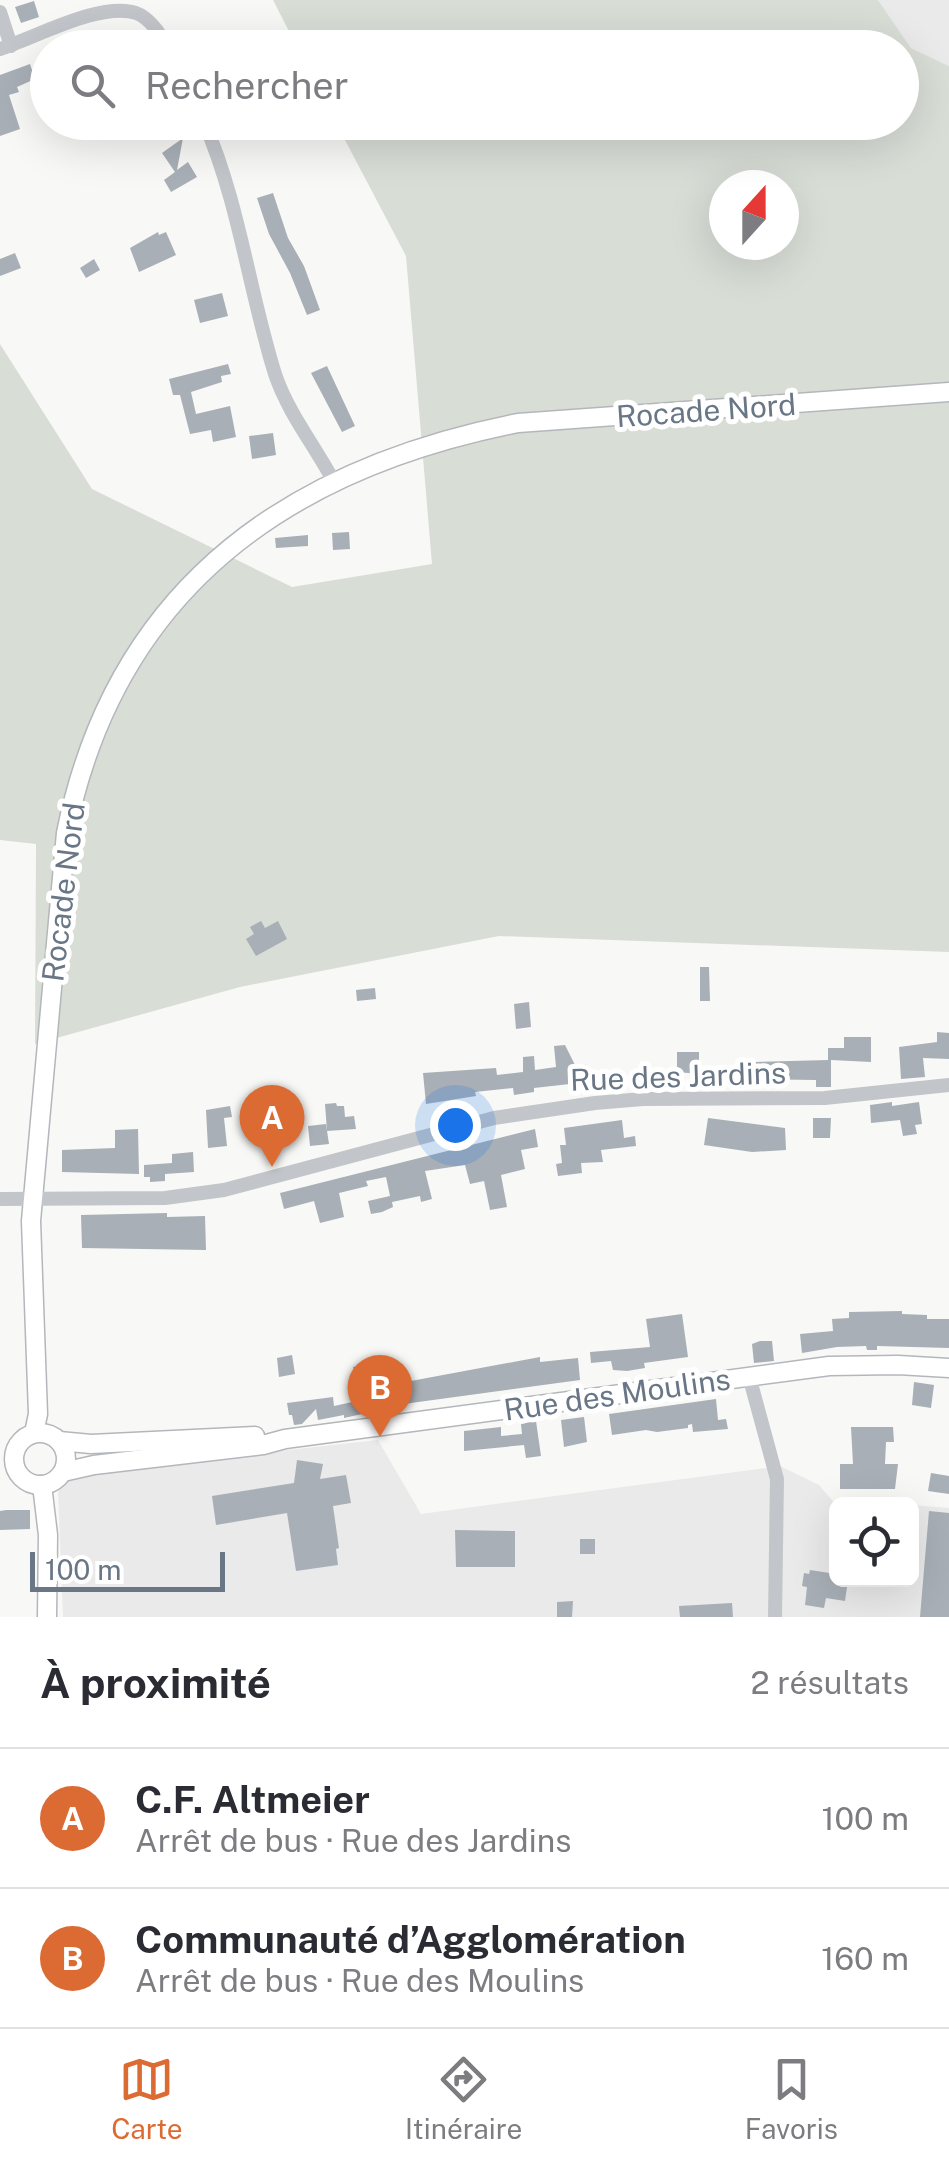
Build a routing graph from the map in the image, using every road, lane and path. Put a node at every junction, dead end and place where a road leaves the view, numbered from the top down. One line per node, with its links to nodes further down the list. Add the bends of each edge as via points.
1 (0, 12): 5 (street)
2 (53, 30): 3 (street, via 106,10 138,14)
3 (157, 30)
4 (30, 39): 5 (street)
5 (6, 48)
6 (210, 140): 8 (street, via 276,378)
7 (949, 392): 8 (main road, Rocade Nord, via 518,423 406,451)
8 (334, 482): 11 (main road, Rocade Nord, via 215,558 146,642 100,719 66,833)
9 (949, 1085): 11 (street, Rue des Jardins, via 824,1098 595,1103 494,1118 224,1190 165,1198)
10 (0, 1199): 11 (street, Rue des Jardins)
11 (32, 1199): 14 (main road, Rocade Nord)
12 (949, 1368): 13 (main road, Rue des Moulins, via 862,1364)
13 (749, 1376): 15 (main road, Rue des Moulins); 21 (street, via 777,1480)
14 (34, 1433): 16 (main road); 17 (main road)
15 (286, 1439): 16 (main road, Rue des Moulins); 18 (main road, Rue des Moulins)
16 (59, 1441): 18 (main road, via 66,1456)
17 (7, 1462): 19 (main road, via 19,1476)
18 (63, 1472): 19 (main road)
19 (42, 1485): 20 (main road)
20 (47, 1617)
21 (775, 1617)

